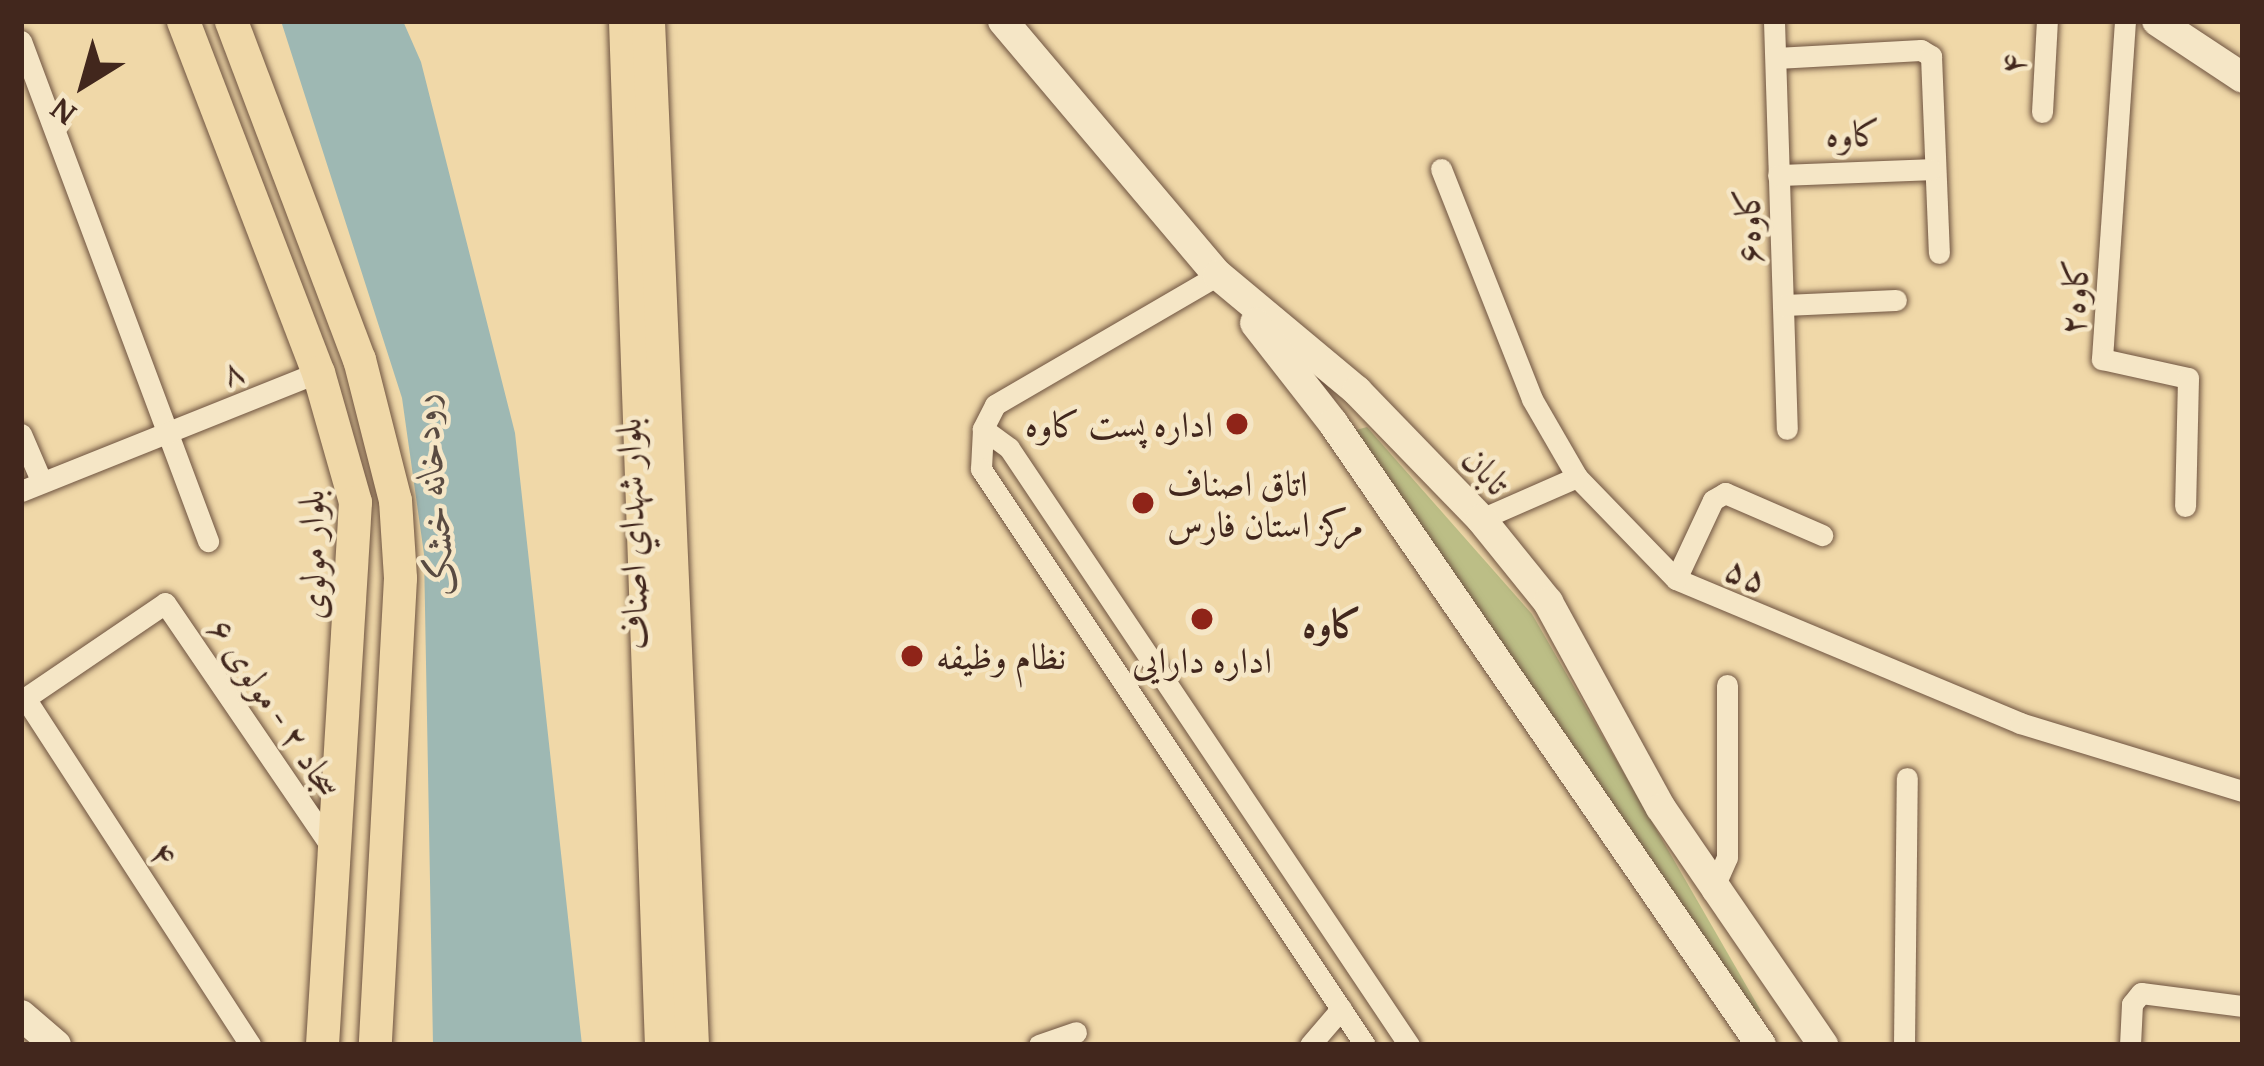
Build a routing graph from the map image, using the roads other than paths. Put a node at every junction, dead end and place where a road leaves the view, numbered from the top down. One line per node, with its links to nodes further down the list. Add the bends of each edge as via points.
1 (183, 21): 13 (main road, بلوار مولوی)
2 (231, 21): 12 (main road)
3 (625, 21): 53 (main road, بلوار شهداي اصناف)
4 (648, 21): 54 (main road, بلوار شهداي اصناف)
5 (1003, 21): 20 (street, تابان)
6 (1774, 21): 11 (street, کاوه۶)
7 (2047, 21): 15 (street, ۴)
8 (2126, 21): 30 (street, کاوه۲, via 2102,359 2188,378)
9 (2157, 21): 14 (street)
10 (21, 41): 24 (street)
11 (1776, 58): 17 (street, via 1927,52); 18 (street, کاوه۶)
12 (247, 61): 13 (main road); 42 (main road, via 358,359 395,500 400,578)
13 (203, 73): 23 (main road, بلوار مولوی)
14 (2243, 78)
15 (2042, 112)
16 (1441, 169): 28 (street, ۵۵, via 1503,338)
17 (1931, 169): 18 (street, کاوه); 19 (street)
18 (1778, 175): 22 (street, کاوه۶)
19 (1940, 253)
20 (1218, 275): 25 (street, via 995,405); 31 (street, تابان, via 1357,391); 48 (street, via 1333,423)
21 (1896, 299): 22 (street)
22 (1784, 305): 26 (street, کاوه۶)
23 (318, 372): 24 (street, ۸); 39 (main road, بلوار مولوی, via 355,502)
24 (169, 429): 29 (street); 33 (street)
25 (983, 429): 45 (street, via 981,469); 58 (street, via 1009,448)
26 (1787, 429)
27 (21, 434): 29 (street)
28 (1576, 477): 31 (street); 34 (street, ۵۵)
29 (30, 484)
30 (2185, 506)
31 (1481, 519): 40 (street, تابان, via 1548,602)
32 (1822, 535): 34 (street, via 1725,493 1713,500)
33 (208, 541)
34 (1676, 579): 38 (street, ۵۵, via 2020,723)
35 (1726, 686): 40 (street, via 1726,857)
36 (23, 699): 39 (street, سجاد ۲ - مولوی ۶, via 165,603); 50 (street, ۴)
37 (1907, 778): 60 (street)
38 (2243, 791)
39 (332, 849): 41 (main road, بلوار مولوی)
40 (1712, 891): 44 (street, تابان)
41 (323, 953): 42 (main road); 51 (main road, بلوار مولوی)
42 (374, 955): 52 (main road)
43 (2243, 1006): 61 (street, via 2140,994)
44 (1796, 1009): 48 (street); 59 (street, تابان)
45 (1341, 1010): 56 (street); 57 (street)
46 (21, 1016): 49 (street)
47 (1076, 1032): 55 (street)
48 (1759, 1042)
49 (56, 1045)
50 (250, 1045)
51 (322, 1045)
52 (375, 1045)
53 (661, 1045)
54 (692, 1045)
55 (1039, 1045)
56 (1310, 1045)
57 (1365, 1045)
58 (1408, 1045)
59 (1823, 1045)
60 (1904, 1045)
61 (2130, 1045)

